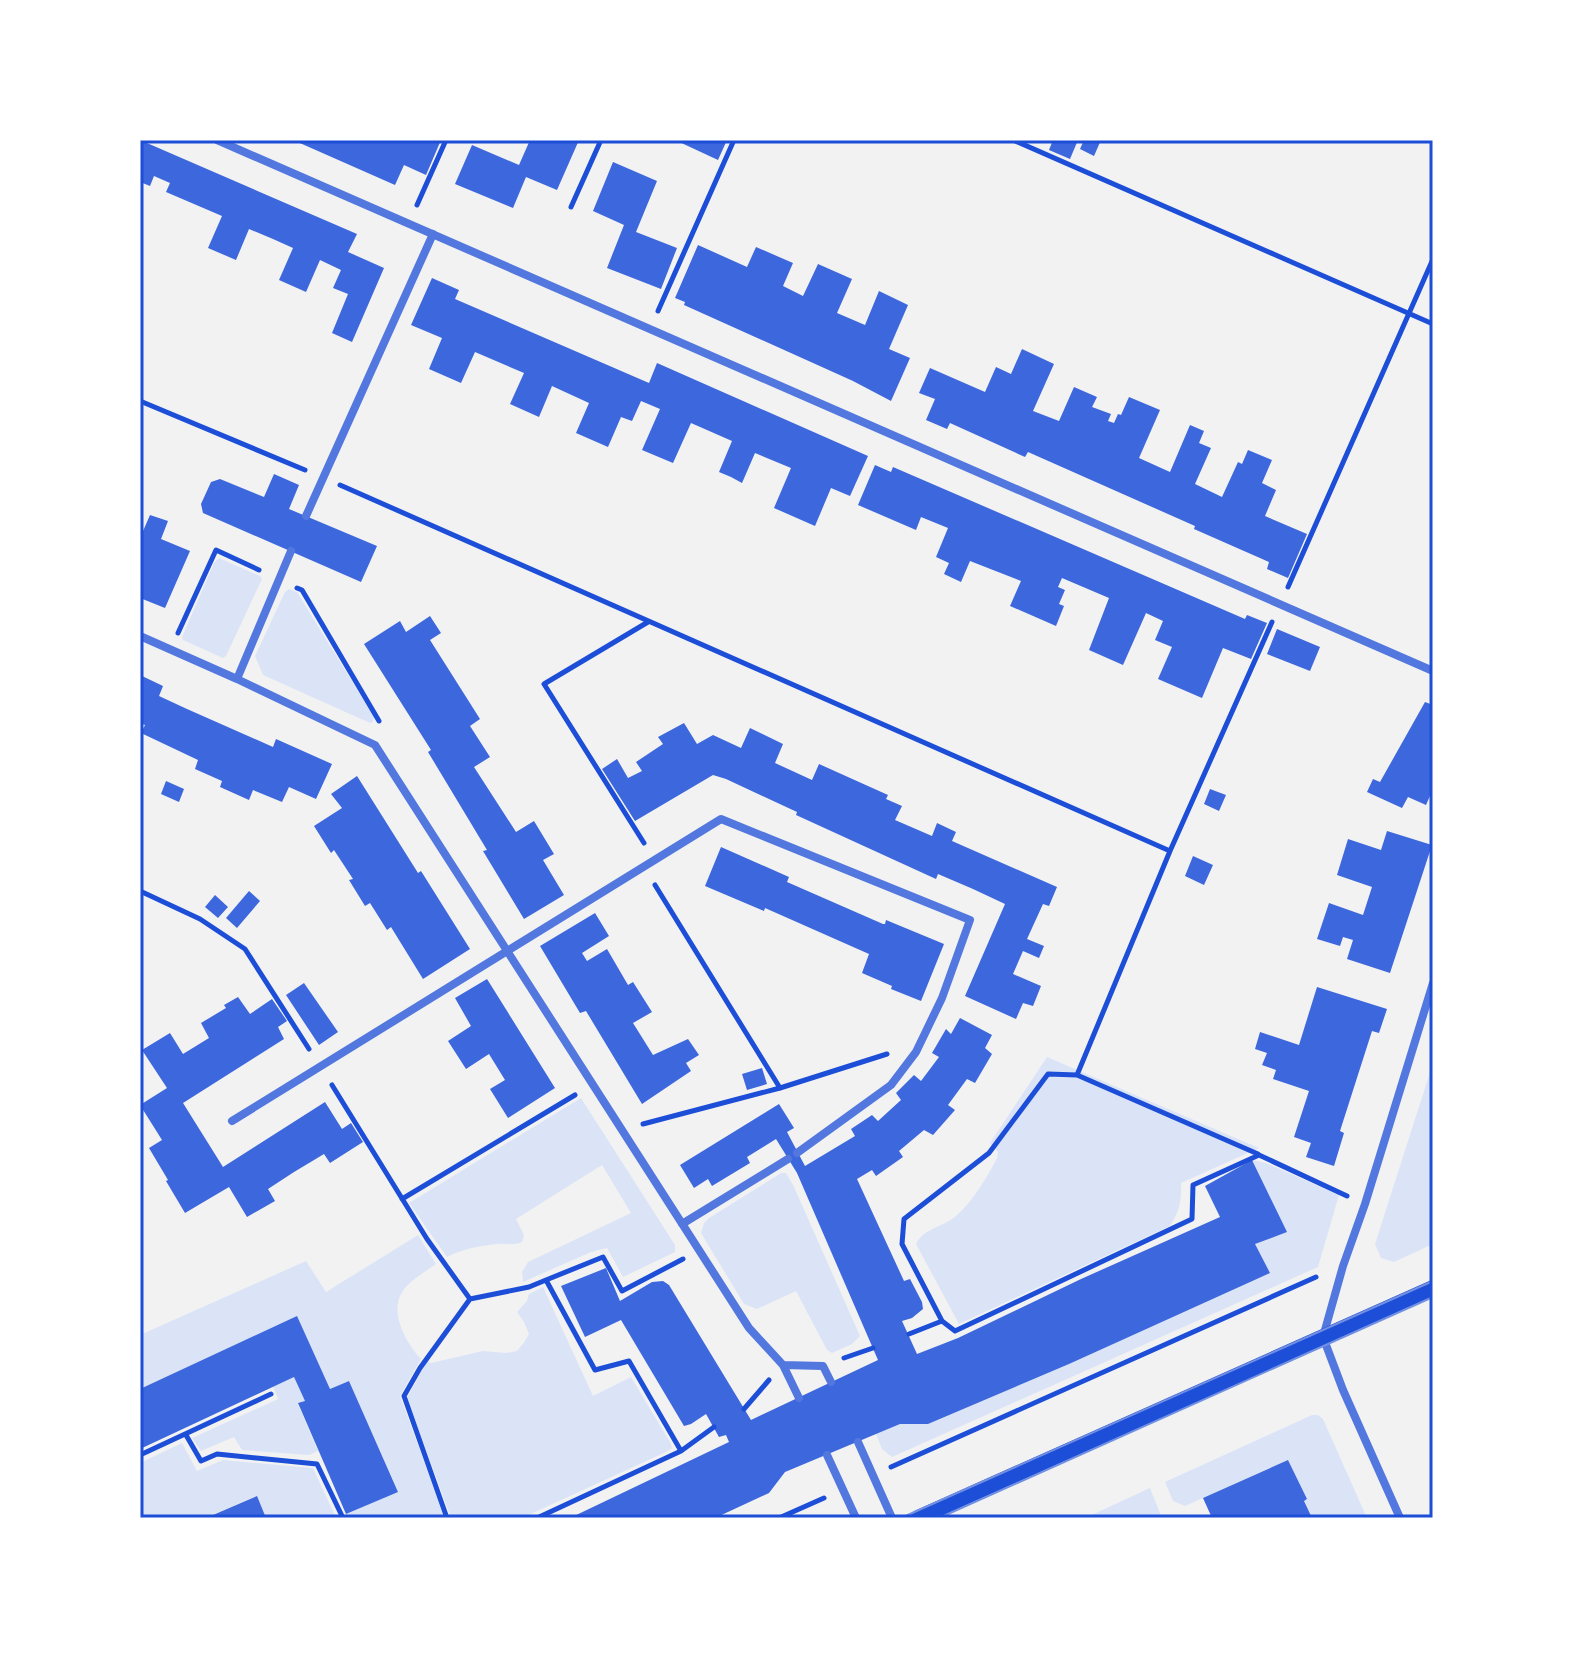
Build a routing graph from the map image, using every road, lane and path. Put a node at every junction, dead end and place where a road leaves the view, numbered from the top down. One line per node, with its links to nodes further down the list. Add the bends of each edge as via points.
1 (217, 140): 7 (street)
2 (446, 140): 7 (path)
3 (601, 140): 6 (path)
4 (734, 140): 12 (path)
5 (1013, 140): 10 (path)
6 (571, 207)
7 (409, 224): 8 (street)
8 (433, 234): 12 (street); 14 (street)
9 (1433, 259): 10 (path)
10 (1410, 314): 11 (path); 17 (path)
11 (1433, 324)
12 (650, 329): 17 (street)
13 (140, 401): 14 (path)
14 (322, 478): 15 (street); 18 (path)
15 (306, 516)
16 (291, 551): 21 (street)
17 (1280, 604): 20 (street); 22 (path)
18 (649, 621): 22 (path); 23 (path, via 544,684)
19 (140, 636): 21 (street)
20 (1433, 671)
21 (237, 679): 26 (street, via 375,745)
22 (1170, 851): 30 (path)
23 (655, 860): 24 (street); 28 (street, via 721,819 970,920)
24 (644, 867): 26 (street); 32 (path)
25 (140, 891): 29 (path, via 200,919 245,949)
26 (507, 950): 29 (street); 31 (street)
27 (1433, 983): 39 (street)
28 (916, 1052): 32 (path, via 895,1051); 35 (street, via 891,1085)
29 (320, 1066): 33 (street); 38 (path)
30 (1077, 1075): 36 (path); 46 (path, via 1048,1074 989,1153 904,1219 902,1244)
31 (593, 1085): 34 (street); 38 (path)
32 (780, 1088): 34 (path)
33 (232, 1121)
34 (623, 1130): 40 (street)
35 (797, 1153)
36 (1259, 1155): 39 (path); 46 (path, via 1193,1185 1192,1219 955,1331)
37 (788, 1159): 40 (street)
38 (402, 1199): 45 (path)
39 (1365, 1204): 42 (street)
40 (682, 1224): 41 (street)
41 (700, 1250): 43 (path, via 622,1291 603,1257); 50 (street, via 749,1328)
42 (1343, 1266): 48 (street); 62 (path)
43 (546, 1280): 45 (path); 59 (path, via 595,1370 629,1361)
44 (1433, 1288): 48 (main road)
45 (470, 1299): 65 (path, via 404,1396)
46 (942, 1321): 47 (path)
47 (909, 1334)
48 (1323, 1337): 70 (main road); 71 (street)
49 (873, 1348): 51 (path)
50 (783, 1365): 51 (street); 54 (street); 55 (path)
51 (823, 1366): 52 (street)
52 (831, 1382)
53 (271, 1394): 57 (path)
54 (799, 1398)
55 (744, 1409)
56 (714, 1427): 59 (path)
57 (186, 1435): 60 (path); 64 (path, via 201,1461 217,1454 317,1464)
58 (858, 1442): 62 (street)
59 (681, 1451): 66 (path)
60 (140, 1455)
61 (827, 1455): 63 (street)
62 (873, 1475): 69 (street)
63 (843, 1489): 67 (path); 68 (street)
64 (343, 1518)
65 (447, 1518)
66 (537, 1518)
67 (779, 1518)
68 (856, 1518)
69 (892, 1518)
70 (918, 1518)
71 (1400, 1518)

